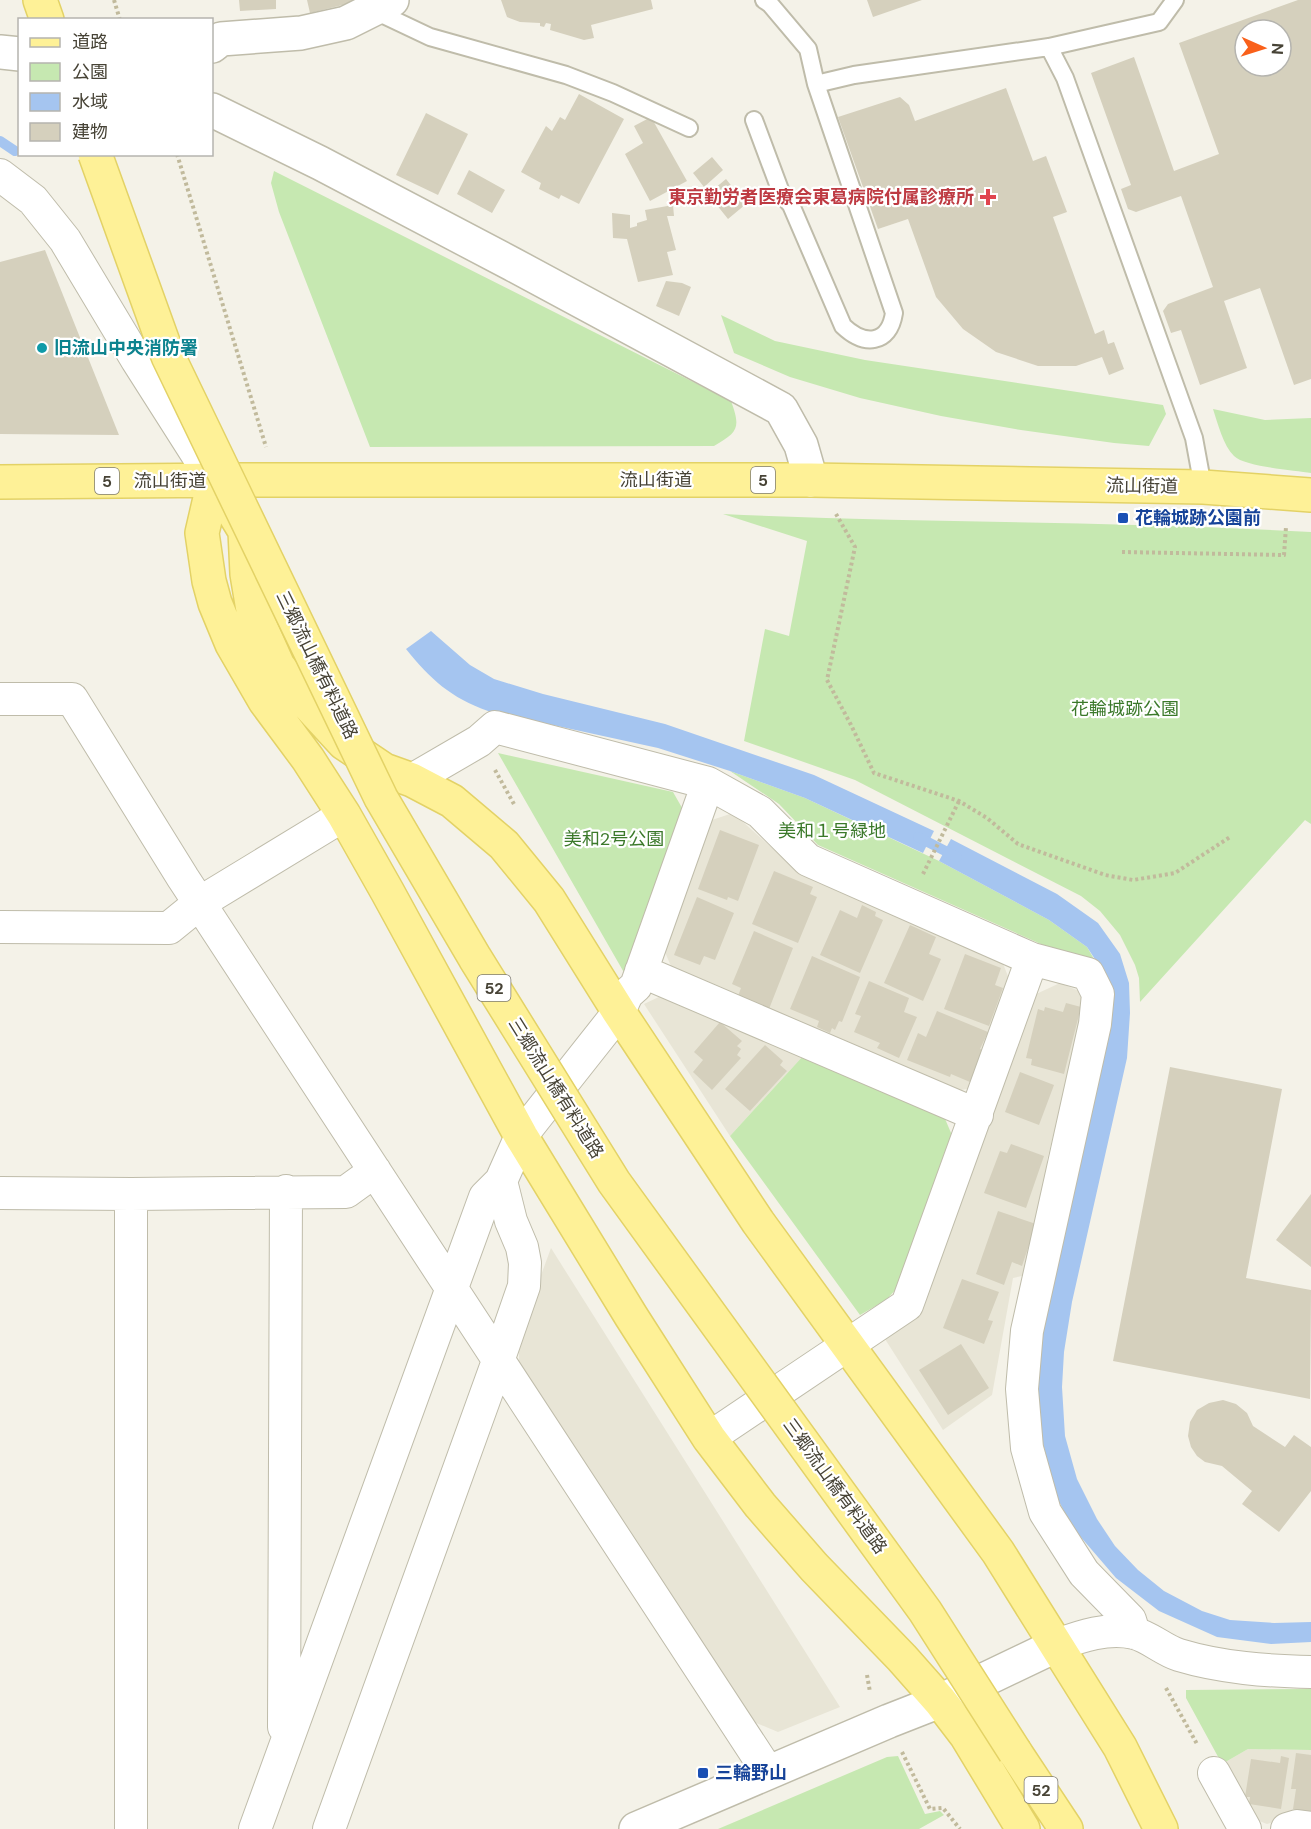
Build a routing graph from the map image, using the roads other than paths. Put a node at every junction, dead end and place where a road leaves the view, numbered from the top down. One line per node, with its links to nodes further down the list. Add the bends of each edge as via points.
1 (40, 0): 5 (main road)
2 (764, 0): 10 (lane, via 808,49)
3 (1175, 0): 7 (lane, via 1159,22)
4 (382, 5): 6 (street, via 346,23 301,33 221,39); 13 (lane, via 430,38 566,75)
5 (46, 18)
6 (213, 45)
7 (1049, 47): 10 (lane); 19 (lane, via 1065,78 1194,438)
8 (0, 52): 9 (street)
9 (18, 54)
10 (816, 84): 12 (lane, via 894,313 886,333 874,339 863,338 843,326 791,205 782,195)
11 (213, 110): 16 (street, via 462,237 781,409 801,445)
12 (754, 120)
13 (689, 128)
14 (96, 156): 54 (main road, 三郷流山橋有料道路 / 52, bridge, via 168,356 381,798 614,1182 918,1602)
15 (0, 176): 17 (street, via 33,200 65,240)
16 (811, 480): 17 (main road, 流山街道 / 5); 19 (main road, 流山街道 / 5)
17 (214, 481): 18 (main road, 流山街道 / 5); 22 (main road, via 245,531 253,610 278,666 344,743 384,770); 24 (main road, via 202,533 215,603 232,644 265,701)
18 (0, 482)
19 (1203, 487): 20 (main road, 流山街道 / 5)
20 (1311, 495)
21 (0, 699): 25 (street, via 72,699)
22 (412, 780): 23 (street, via 479,741 495,727); 29 (main road, via 452,801 504,844 549,900)
23 (708, 783): 27 (street, via 760,812 808,860); 28 (street)
24 (344, 815): 25 (street); 31 (main road)
25 (201, 902): 26 (street, via 169,928); 32 (street)
26 (0, 927)
27 (1032, 959): 30 (street); 41 (street, via 1088,974 1098,994 1095,1024 1027,1331 1022,1389 1027,1448 1045,1512 1084,1573 1130,1620)
28 (641, 971): 29 (street); 30 (street)
29 (619, 1012): 31 (street); 38 (main road, via 758,1222)
30 (977, 1114): 38 (street, via 908,1305)
31 (521, 1136): 33 (street); 40 (main road)
32 (375, 1171): 34 (street, via 346,1192); 37 (street)
33 (501, 1181): 37 (street, via 485,1197); 39 (street, via 525,1263 524,1286)
34 (286, 1191): 36 (street); 45 (street)
35 (0, 1192): 36 (street)
36 (131, 1194): 49 (street)
37 (452, 1288): 39 (street); 45 (street)
38 (847, 1344): 40 (street); 42 (main road, via 998,1552)
39 (498, 1362): 46 (street); 51 (street)
40 (709, 1438): 44 (main road, via 783,1532)
41 (1134, 1633): 42 (street, via 1082,1635); 43 (street, via 1177,1655 1225,1666)
42 (1057, 1645): 44 (street); 55 (main road, via 1120,1747)
43 (1311, 1672)
44 (940, 1701): 46 (street); 53 (main road, via 966,1735)
45 (283, 1749): 50 (street)
46 (768, 1772): 52 (street)
47 (1214, 1773): 56 (street)
48 (1311, 1828): 57 (street)
49 (131, 1829)
50 (255, 1829)
51 (330, 1829)
52 (636, 1829)
53 (1023, 1829)
54 (1066, 1829)
55 (1161, 1829)
56 (1245, 1829)
57 (1287, 1829)

